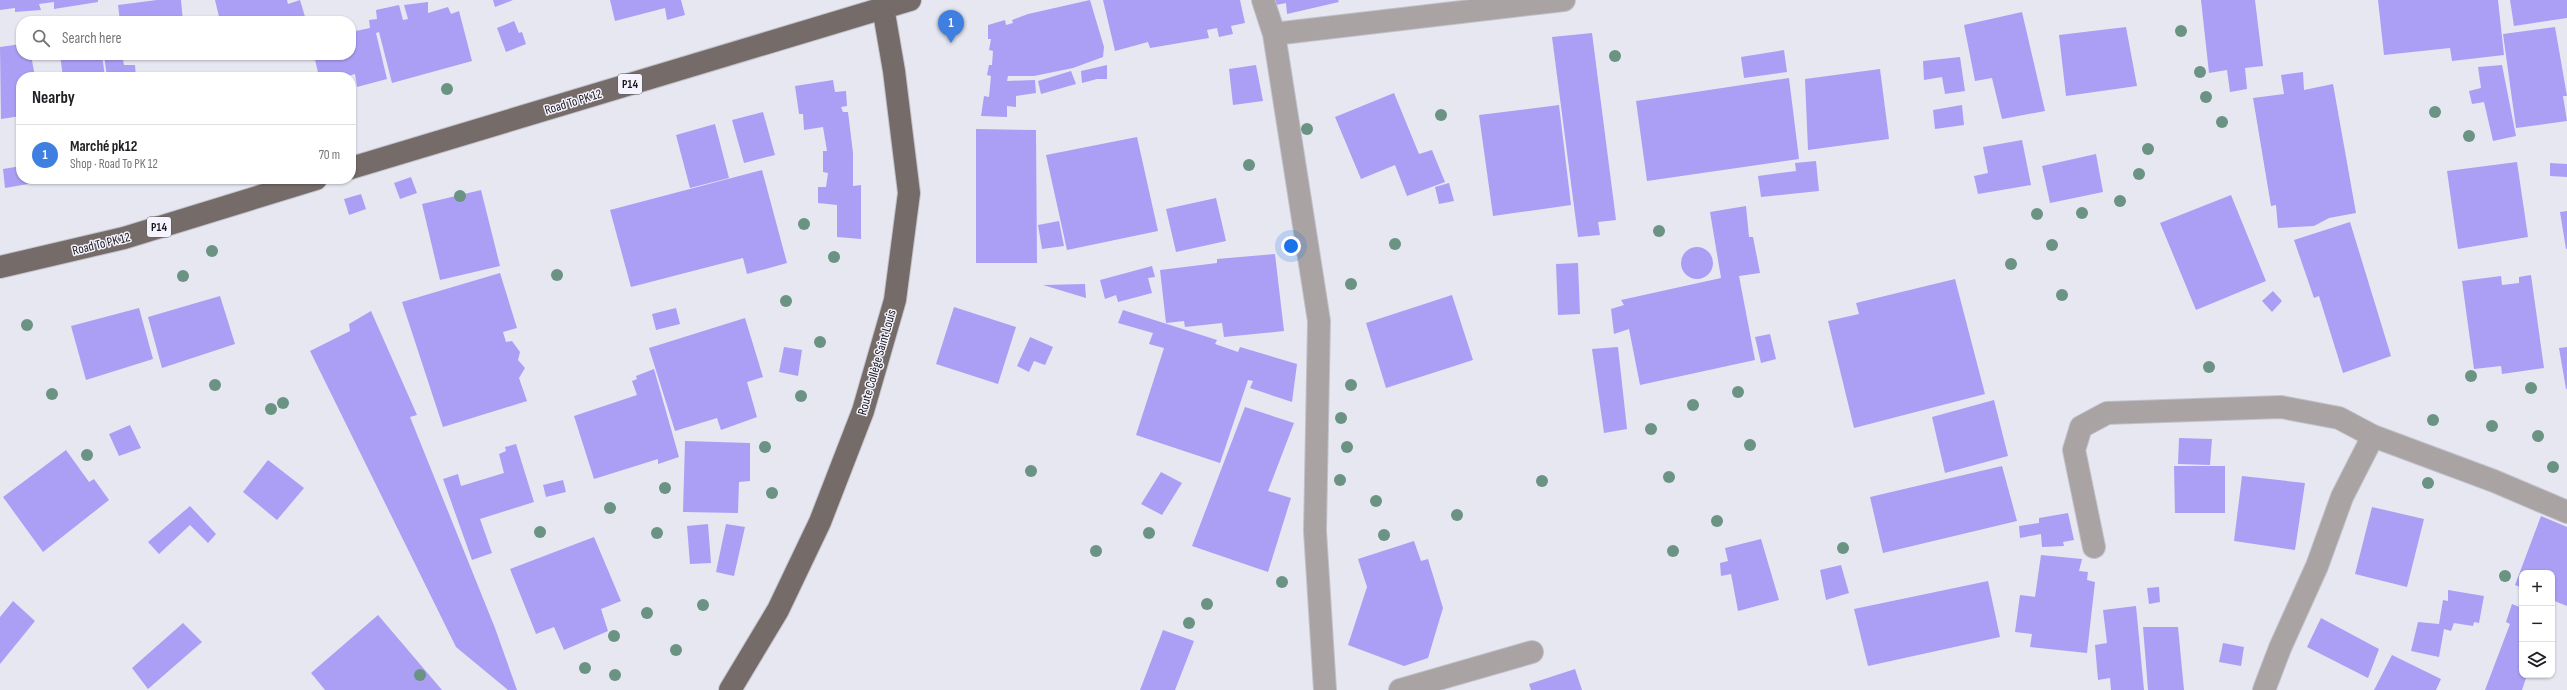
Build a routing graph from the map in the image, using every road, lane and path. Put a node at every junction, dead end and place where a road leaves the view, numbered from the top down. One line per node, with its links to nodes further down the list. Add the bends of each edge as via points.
1 (910, 0): 4 (main road, Road To PK 12 / P14)
2 (1263, 0): 5 (street)
3 (1564, 0): 5 (street)
4 (882, 3): 6 (main road, Road To PK 12 / P14); 13 (main road, Route Collège Saint Louis, via 894,71 909,193 895,300 863,411 820,522 778,610)
5 (1274, 34): 14 (street, via 1319,321 1315,531)
6 (356, 166)
7 (300, 184): 8 (main road, Road To PK 12 / P14, via 124,238)
8 (0, 267)
9 (2373, 436): 10 (street, via 2494,481); 11 (street, via 2339,418 2281,406 2107,413 2082,426 2074,450); 16 (street, via 2342,497 2317,566)
10 (2567, 512)
11 (2094, 547)
12 (1532, 652): 15 (street)
13 (730, 690)
14 (1325, 690)
15 (1400, 690)
16 (2264, 690)

